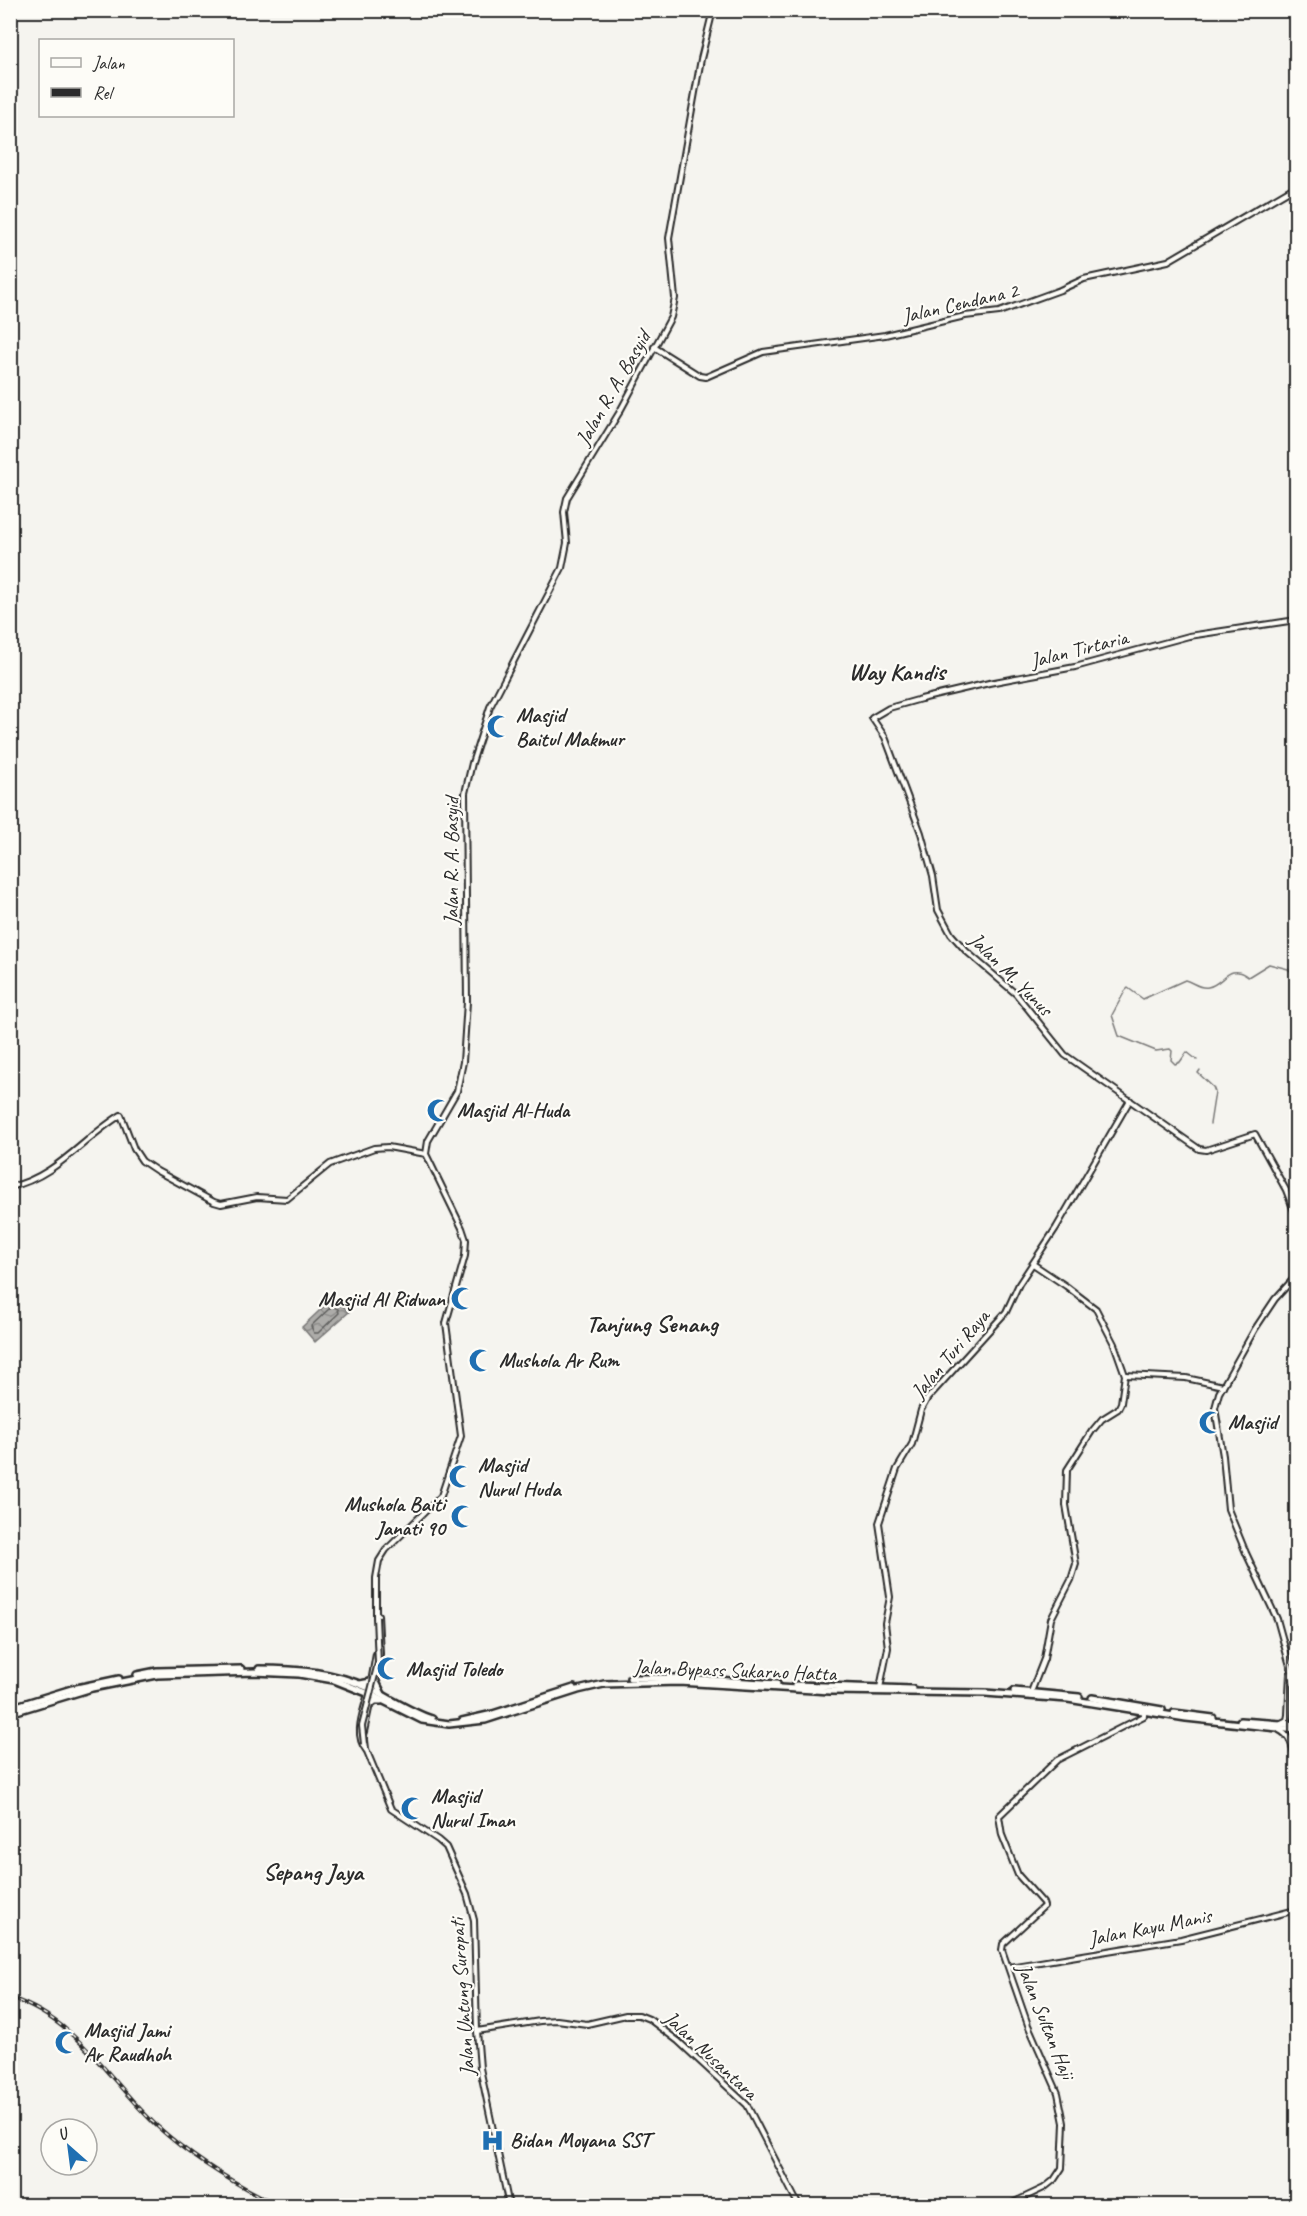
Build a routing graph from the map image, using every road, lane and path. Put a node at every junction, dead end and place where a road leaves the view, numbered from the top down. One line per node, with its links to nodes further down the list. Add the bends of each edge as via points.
1 (712, 10): 3 (street, Jalan R. A. Basyid, via 669,238 674,306)
2 (1296, 186): 3 (street, Jalan Cendana 2, via 1168,261 1084,279 999,312 885,335 763,352 706,377)
3 (654, 347): 7 (street, Jalan R. A. Basyid, via 567,498 567,543 562,568 490,707 472,763 464,813 467,1002 463,1062 457,1091 428,1141)
4 (1296, 620): 5 (street, Jalan Tirtaria, via 1190,636 1075,667 921,699 889,708)
5 (872, 718): 6 (street, Jalan M. Yunus, via 885,737 921,833 938,910 946,927 966,951 1016,994 1063,1053)
6 (1130, 1100): 9 (street, Jalan M. Yunus, via 1203,1151 1255,1134); 10 (street, Jalan Turi Raya)
7 (426, 1155): 8 (street, via 374,1148 330,1164 287,1199 258,1197 218,1204 142,1161 121,1115 53,1168 28,1183); 14 (street, via 466,1240 464,1262 446,1323 461,1433 441,1496 386,1550 380,1561)
8 (10, 1187)
9 (1296, 1216)
10 (1033, 1264): 12 (street, via 1092,1305); 18 (street, Jalan Turi Raya, via 1002,1316 924,1404 912,1444 897,1469 879,1523 890,1593 885,1623 888,1648)
11 (1296, 1276): 13 (street, via 1265,1313)
12 (1125, 1375): 13 (street, via 1186,1377); 20 (street, via 1118,1409 1102,1419 1067,1470 1066,1505 1076,1564 1051,1619 1044,1659)
13 (1223, 1386): 15 (street, via 1215,1408 1228,1509 1275,1613)
14 (376, 1608): 19 (street, Jalan Untung Suropati); 35 (street, bridge, via 378,1663 362,1726)
15 (1290, 1665): 16 (street); 27 (street)
16 (1295, 1678): 33 (street, bridge)
17 (360, 1687): 19 (highway, Jalan Bypass Sukarno Hatta); 19 (highway); 22 (highway, Jalan Bypass Sukarno Hatta, via 319,1672 290,1669 143,1674 72,1689)
18 (880, 1689): 20 (highway, Jalan Bypass Sukarno Hatta); 24 (highway, Jalan Bypass Sukarno Hatta, via 640,1678 592,1683)
19 (371, 1692): 21 (highway, Jalan Bypass Sukarno Hatta); 21 (highway, via 374,1701); 35 (street, Jalan Untung Suropati, via 360,1734)
20 (1031, 1692): 30 (highway, Jalan Bypass Sukarno Hatta)
21 (384, 1698): 24 (highway, Jalan Bypass Sukarno Hatta, via 436,1720 463,1720)
22 (32, 1704): 23 (highway, Jalan Bypass Sukarno Hatta); 26 (highway, Jalan Bypass Sukarno Hatta)
23 (10, 1708)
24 (508, 1711): 25 (highway, Jalan Bypass Sukarno Hatta, via 604,1684 679,1682 830,1691 985,1693 1080,1700)
25 (1144, 1711): 30 (highway, Jalan Bypass Sukarno Hatta); 38 (street, Jalan Sultan Haji, via 1144,1716 1057,1760 1000,1814 1000,1829 1018,1875 1044,1906 1003,1944 1002,1954)
26 (10, 1713)
27 (1288, 1715): 28 (street, via 1292,1719); 30 (street)
28 (1296, 1715)
29 (1296, 1725): 30 (highway, Jalan Bypass Sukarno Hatta)
30 (1277, 1727): 31 (highway, Jalan Bypass Sukarno Hatta); 34 (street)
31 (1296, 1730)
32 (1296, 1737): 34 (street)
33 (1296, 1741)
34 (1290, 1742): 36 (street)
35 (365, 1748): 39 (street, Jalan Untung Suropati, via 391,1809 443,1843 467,1894 476,1944)
36 (1296, 1762)
37 (1296, 1910): 38 (street, Jalan Kayu Manis, via 1181,1939)
38 (1009, 1967): 42 (street, Jalan Sultan Haji, via 1028,2025 1058,2093 1064,2122 1062,2168 1054,2180)
39 (477, 2031): 40 (street, Jalan Untung Suropati, via 483,2085); 41 (street, Jalan Nusantara, via 548,2020 586,2024 628,2015 649,2019 747,2105)
40 (509, 2205)
41 (799, 2205)
42 (1006, 2205)

